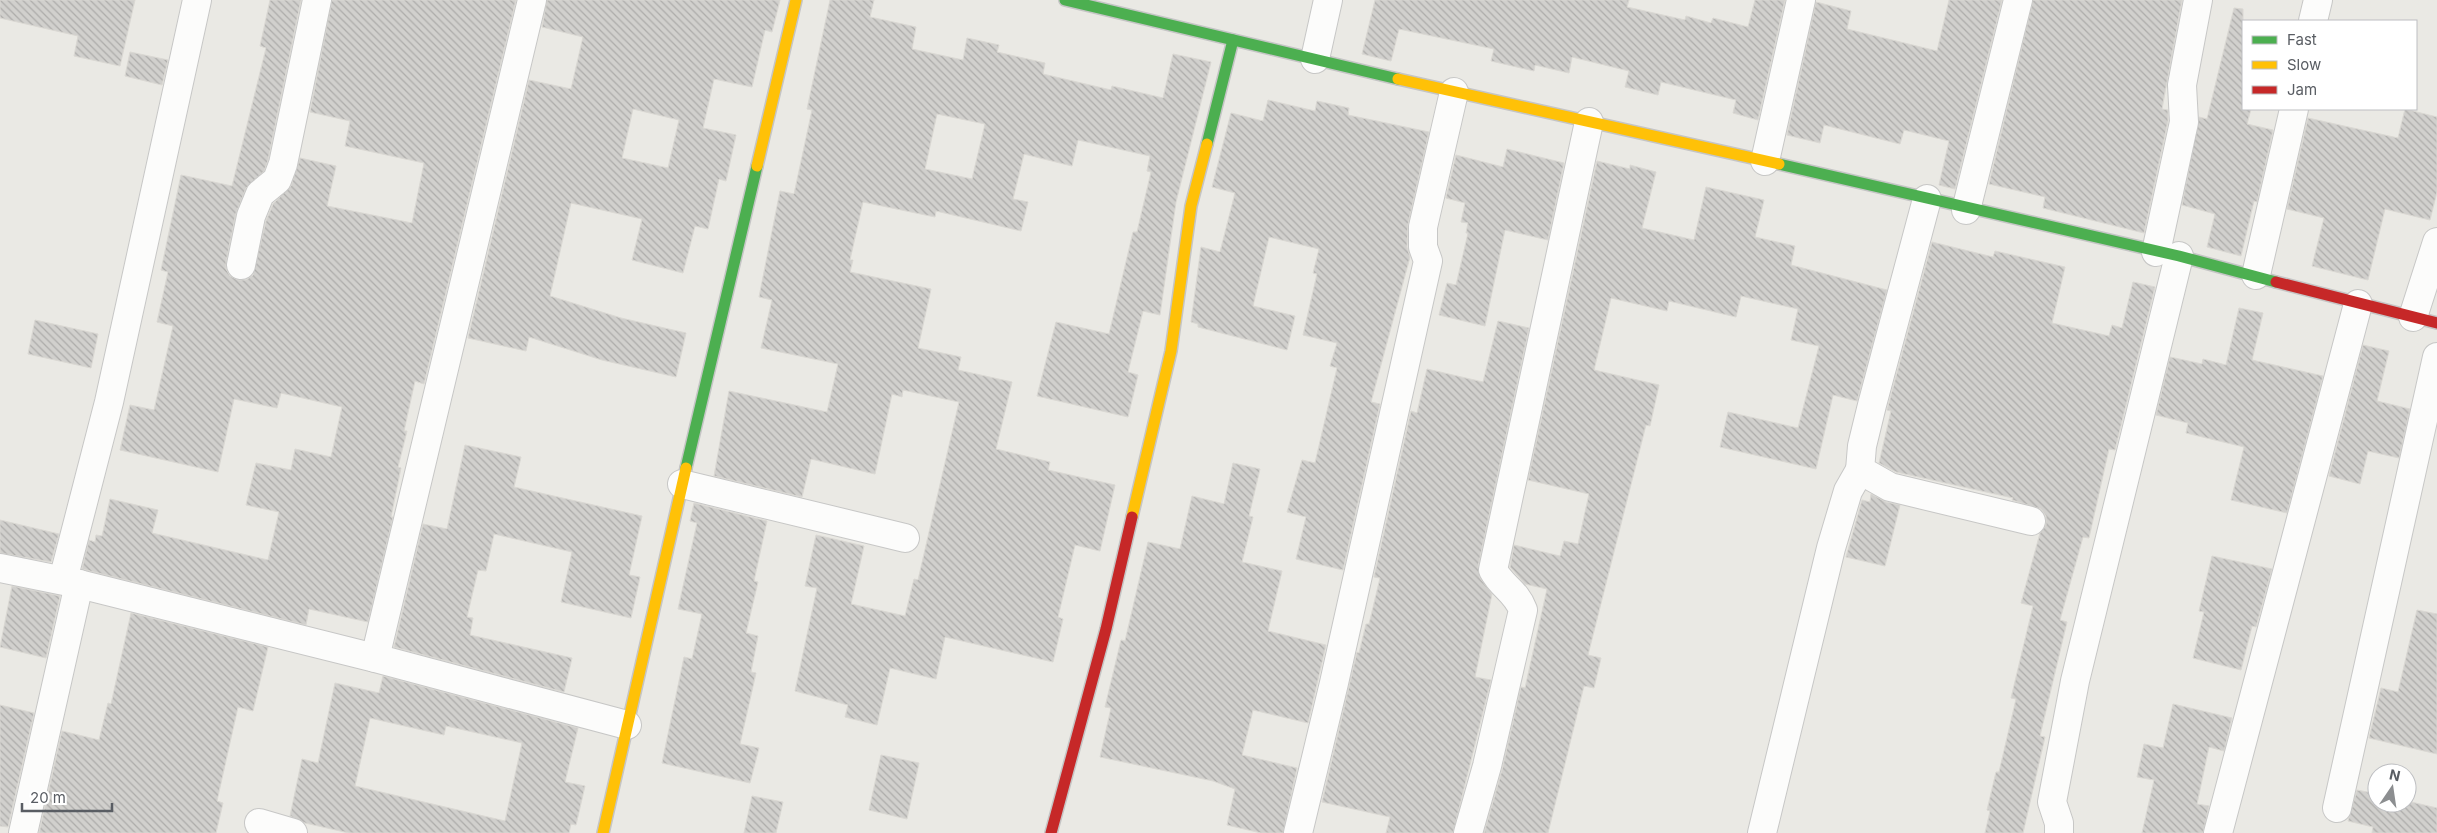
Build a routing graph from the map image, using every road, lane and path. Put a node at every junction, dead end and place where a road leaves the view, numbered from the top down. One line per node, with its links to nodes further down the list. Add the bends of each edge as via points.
1 (197, 0): 32 (street)
2 (317, 0): 22 (street, via 283,164 278,180 260,194 251,216)
3 (532, 0): 33 (street)
4 (796, 0): 28 (street)
5 (1065, 0): 12 (street)
6 (1328, 0): 13 (street)
7 (1801, 0): 17 (street)
8 (2018, 0): 19 (street)
9 (2198, 0): 21 (street, via 2182,85 2184,122)
10 (2318, 0): 11 (street)
11 (2313, 20)
12 (1233, 40): 13 (street); 40 (street, via 1191,206 1171,351 1106,629)
13 (1315, 59): 14 (street)
14 (1454, 92): 16 (street); 41 (street, via 1423,227 1423,247 1428,261)
15 (2294, 110): 23 (street)
16 (1589, 122): 17 (street); 42 (street, via 1493,570 1498,580 1518,597 1523,610)
17 (1765, 161): 18 (street)
18 (1927, 199): 19 (street); 27 (street, via 1872,405)
19 (1966, 210): 21 (street)
20 (2437, 242): 25 (street)
21 (2168, 254): 23 (street); 44 (street, via 2075,681 2052,802)
22 (241, 265)
23 (2256, 275): 24 (street)
24 (2358, 304): 25 (street); 45 (street)
25 (2425, 320)
26 (2437, 357): 35 (street)
27 (1860, 470): 29 (street, via 1890,487); 43 (street, via 1848,491 1831,548)
28 (682, 484): 30 (street); 34 (street)
29 (2031, 521)
30 (905, 538)
31 (0, 568): 32 (street)
32 (71, 582): 33 (street); 37 (street)
33 (375, 658): 34 (street)
34 (626, 725): 39 (street)
35 (2337, 808)
36 (259, 823): 38 (street)
37 (23, 833)
38 (293, 833)
39 (603, 833)
40 (1051, 833)
41 (1298, 833)
42 (1468, 833)
43 (1762, 833)
44 (2059, 833)
45 (2218, 833)

